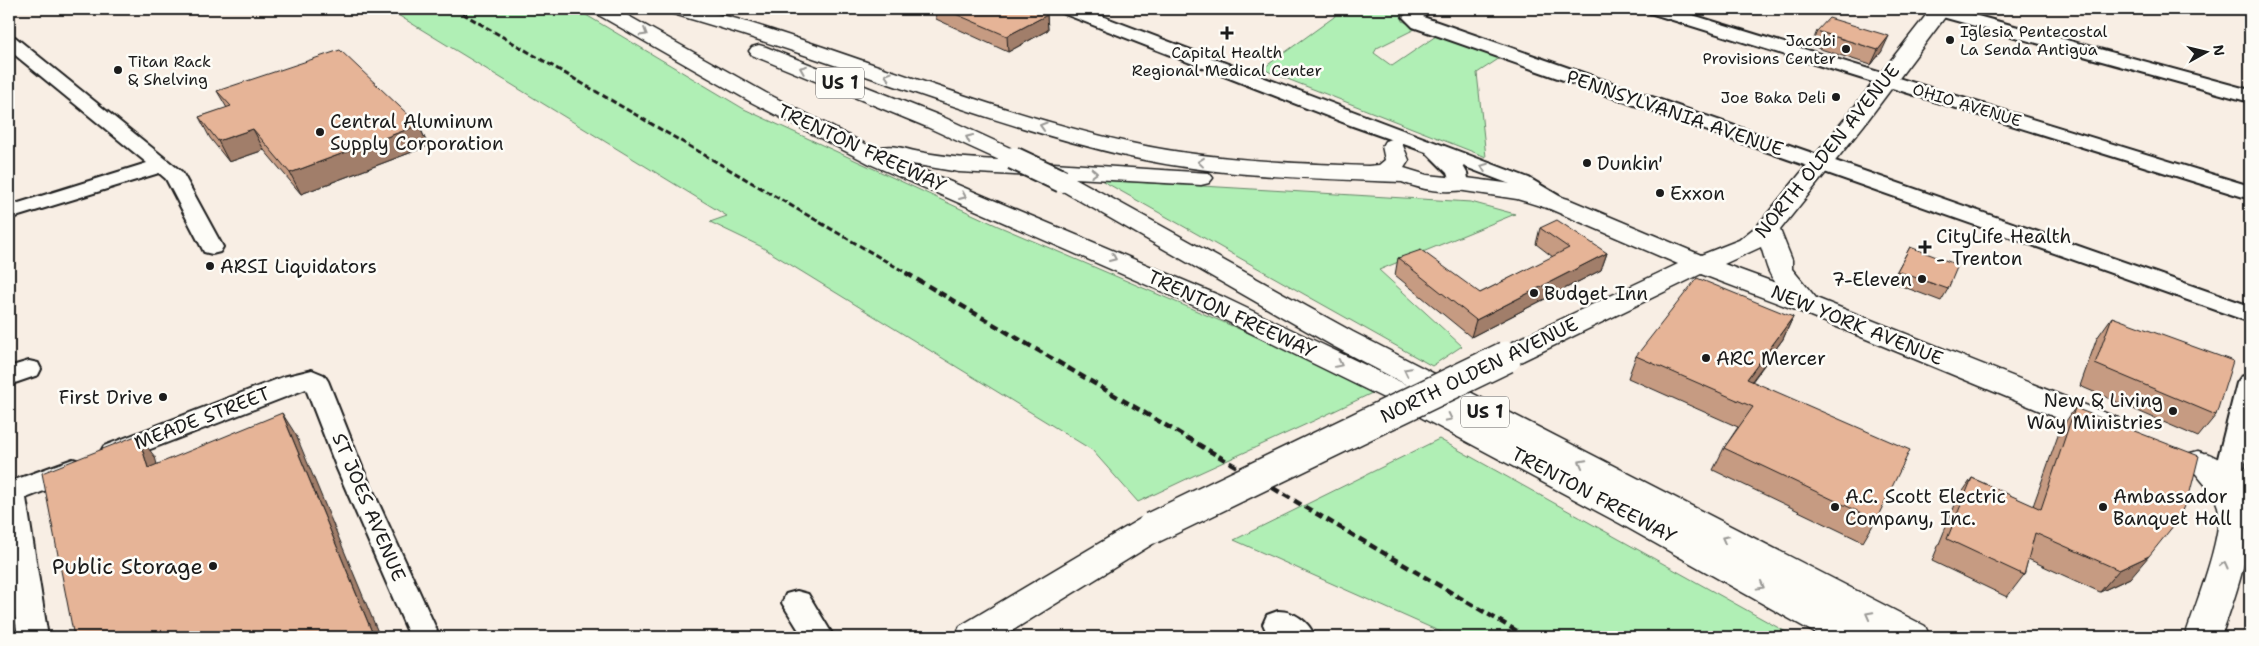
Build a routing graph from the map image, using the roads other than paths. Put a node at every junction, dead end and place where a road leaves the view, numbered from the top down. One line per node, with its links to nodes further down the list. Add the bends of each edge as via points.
1 (602, 9): 12 (main road, TRENTON FREEWAY / US 1, one-way to 12, via 757,98)
2 (666, 9): 41 (main road, TRENTON FREEWAY / US 1, one-way to 2, bridge, via 1336,335 1062,181 936,122 732,40)
3 (677, 9): 17 (main road, one-way to 3, via 1192,161 1095,142)
4 (1068, 9): 11 (street, NEW YORK AVENUE)
5 (1656, 9): 9 (street, OHIO AVENUE)
6 (1938, 9): 9 (main road, NORTH OLDEN AVENUE); 10 (street)
7 (1418, 14): 15 (street, PENNSYLVANIA AVENUE, via 1450,35)
8 (9, 41): 16 (street)
9 (1886, 80): 15 (main road, NORTH OLDEN AVENUE); 20 (street, OHIO AVENUE)
10 (2250, 96)
11 (1357, 121): 13 (street, NEW YORK AVENUE); 14 (street, NEW YORK AVENUE)
12 (839, 139): 18 (main road, one-way to 18, via 917,159 977,166 1394,188 1409,188); 40 (main road, TRENTON FREEWAY / US 1, one-way to 40, via 917,177 1094,250 1244,318 1398,393 1693,547)
13 (1392, 146): 17 (main road, via 1397,160 1392,167); 19 (street, NEW YORK AVENUE)
14 (1433, 148): 19 (street, NEW YORK AVENUE, via 1457,173); 21 (street, one-way to 14, via 1522,182)
15 (1820, 164): 23 (main road, NORTH OLDEN AVENUE); 27 (street, PENNSYLVANIA AVENUE)
16 (160, 166): 22 (street); 24 (street, via 174,176)
17 (1363, 173): 18 (main road, via 1406,175)
18 (1423, 182): 19 (main road)
19 (1459, 184): 21 (main road, NEW YORK AVENUE, via 1520,192)
20 (2250, 193)
21 (1559, 204): 25 (main road, NEW YORK AVENUE)
22 (9, 213)
23 (1767, 230): 25 (main road, NORTH OLDEN AVENUE, via 1748,245); 26 (main road, via 1779,260 1779,270)
24 (212, 247)
25 (1699, 264): 26 (main road, NEW YORK AVENUE); 39 (main road, NORTH OLDEN AVENUE, bridge, via 1152,528)
26 (1806, 304): 30 (main road, NEW YORK AVENUE)
27 (2250, 314)
28 (312, 379): 33 (street, MEADE STREET, via 292,383); 37 (street, ST JOES AVENUE)
29 (2250, 383): 32 (street)
30 (2133, 436)
31 (2169, 451): 32 (main road)
32 (2228, 474): 34 (main road, via 2224,487)
33 (10, 493): 36 (street)
34 (2242, 529): 42 (main road, one-way to 34)
35 (797, 603): 38 (street)
36 (33, 637)
37 (425, 637)
38 (819, 637)
39 (973, 637)
40 (1853, 637)
41 (1912, 637)
42 (2203, 637)

